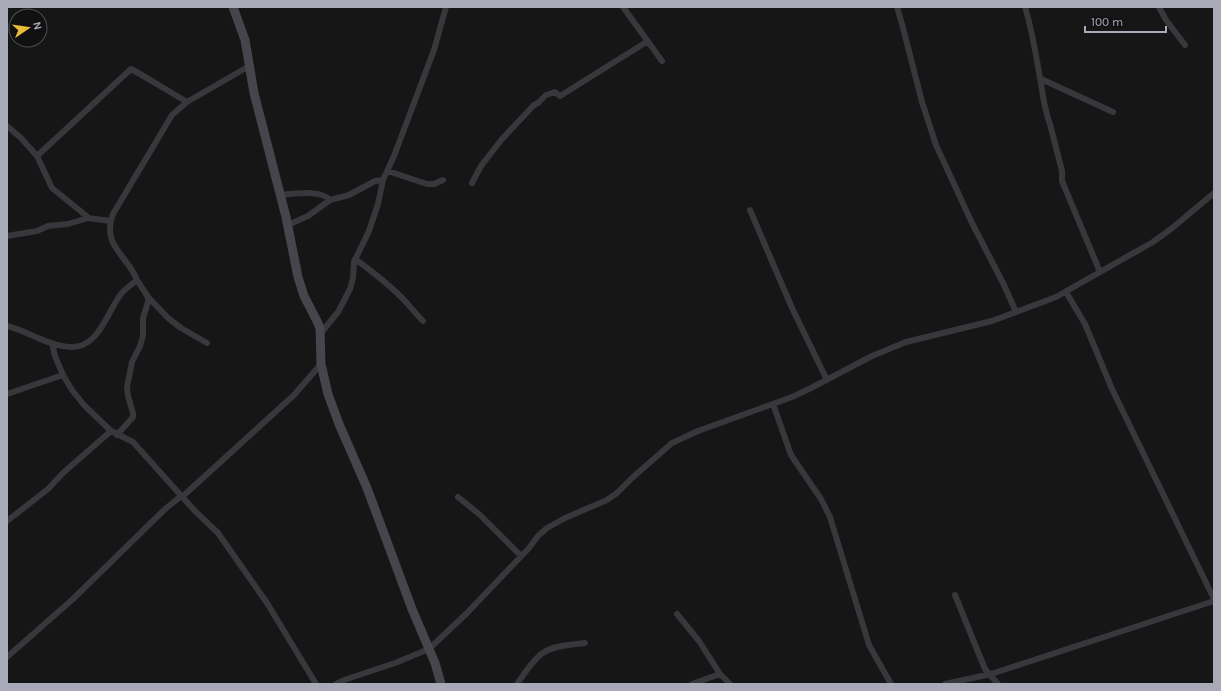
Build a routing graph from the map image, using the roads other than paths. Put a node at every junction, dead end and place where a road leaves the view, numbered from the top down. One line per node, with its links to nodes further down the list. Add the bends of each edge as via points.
1 (233, 7): 10 (street, via 245,40)
2 (446, 7): 16 (street, via 434,50)
3 (623, 7): 7 (street)
4 (897, 7): 33 (street, via 936,145)
5 (1025, 7): 11 (street)
6 (1159, 7): 8 (street)
7 (648, 41): 9 (street); 19 (street, via 560,96 555,92 546,95 502,139 481,166)
8 (1185, 45)
9 (662, 61)
10 (250, 65): 12 (street); 21 (street, via 254,93)
11 (1040, 79): 13 (street); 29 (street, via 1045,109 1062,171 1062,181)
12 (187, 102): 15 (street, via 131,69); 25 (street, via 172,115)
13 (1113, 112)
14 (7, 126): 15 (street)
15 (37, 156): 24 (street, via 52,188)
16 (388, 171): 17 (street); 18 (street, via 427,184)
17 (383, 180): 22 (street, via 375,181 349,195); 28 (street, via 369,230)
18 (443, 180)
19 (472, 183)
20 (1214, 192): 29 (street, via 1153,242)
21 (280, 194): 22 (street, via 312,193 328,197); 26 (street)
22 (330, 200): 26 (street, via 308,216)
23 (750, 210): 41 (street, via 792,308)
24 (89, 218): 25 (street); 27 (street)
25 (110, 221): 30 (street, via 111,240)
26 (288, 225): 36 (street, via 298,277)
27 (7, 236)
28 (355, 259): 34 (street, via 375,272); 36 (street, via 352,284 345,300)
29 (1100, 272): 31 (street)
30 (137, 280): 32 (street); 37 (street, via 121,295 102,326 86,344 71,347)
31 (1066, 292): 33 (street); 51 (street, via 1085,324 1112,389)
32 (148, 297): 38 (street, via 168,318); 45 (street, via 140,346 132,362 127,387 133,417)
33 (1016, 312): 41 (street, via 992,321 906,342 872,356)
34 (423, 321)
35 (7, 326): 37 (street)
36 (321, 333): 39 (street)
37 (52, 343): 40 (street)
38 (207, 343)
39 (321, 364): 46 (street, via 294,395); 54 (street, via 339,424)
40 (63, 375): 42 (street); 44 (street, via 84,405)
41 (827, 380): 43 (street)
42 (7, 394)
43 (773, 404): 49 (street, via 672,443 617,493 547,528); 64 (street, via 791,455 830,517 869,645)
44 (111, 431): 45 (street); 48 (street, via 48,489)
45 (117, 435): 46 (street, via 133,442)
46 (182, 496): 55 (street, via 158,515 73,599); 58 (street, via 223,539)
47 (458, 497): 49 (street)
48 (7, 521)
49 (521, 556): 54 (street)
50 (955, 595): 57 (street, via 985,669)
51 (1214, 600): 57 (street)
52 (677, 614): 56 (street, via 699,641)
53 (585, 643): 61 (street, via 546,652 534,661)
54 (429, 649): 59 (street); 60 (street)
55 (7, 657)
56 (720, 674): 62 (street); 63 (street)
57 (991, 674): 65 (street); 66 (street)
58 (316, 684)
59 (336, 684)
60 (441, 684)
61 (517, 684)
62 (692, 684)
63 (730, 684)
64 (891, 684)
65 (945, 684)
66 (998, 684)

